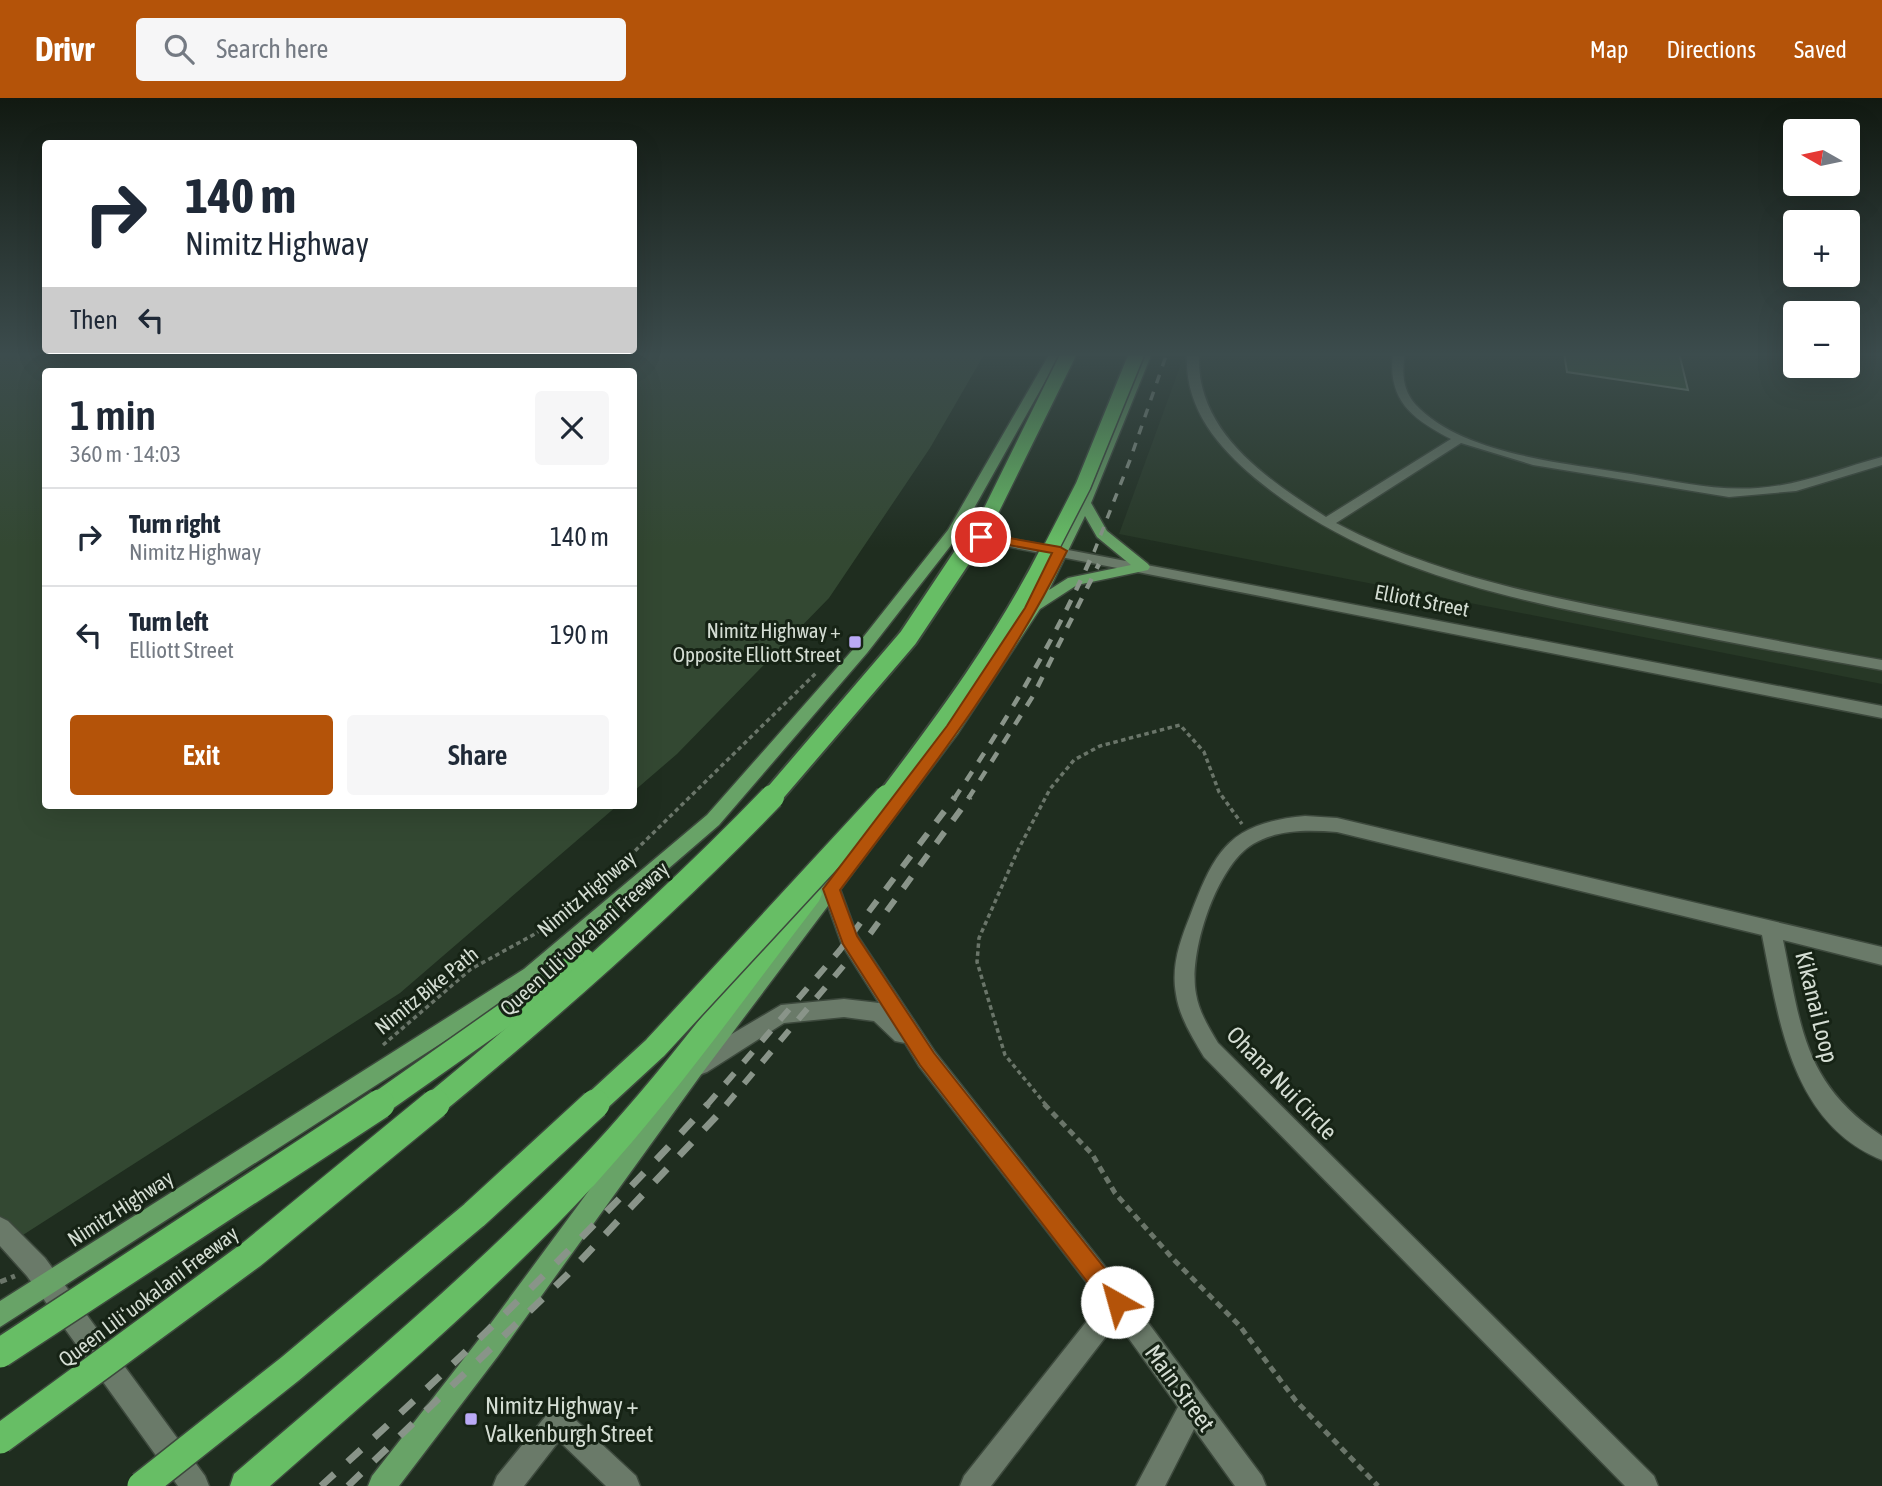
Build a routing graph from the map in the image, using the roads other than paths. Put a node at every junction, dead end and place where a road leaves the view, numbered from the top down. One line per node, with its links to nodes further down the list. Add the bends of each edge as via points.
1 (1019, 418): 11 (main road, Nimitz Highway)
2 (1037, 418): 18 (highway, Queen Liliʻuokalani Freeway, bridge, via 988,517 908,638 777,792)
3 (1111, 418): 17 (highway, bridge, via 1083,486 1032,586 942,725)
4 (1119, 418): 9 (main road)
5 (1208, 418): 10 (street, via 1222,440 1271,487)
6 (1426, 418): 7 (street)
7 (1460, 438): 8 (street, via 1522,459 1733,493 1835,479); 10 (street)
8 (1882, 461)
9 (1084, 503): 12 (main road); 13 (main road, via 1102,534)
10 (1326, 523): 15 (street, via 1428,568 1523,597)
11 (954, 532): 12 (street, Elliott Street); 26 (main road, Nimitz Highway, via 862,649 713,820 531,975)
12 (1060, 551): 13 (street, Elliott Street); 14 (main road)
13 (1143, 567): 14 (main road, via 1073,581); 16 (street, Elliott Street)
14 (1032, 609): 19 (main road, via 953,729)
15 (1882, 665)
16 (1882, 712)
17 (881, 804): 32 (highway, bridge, via 654,1048 474,1215); 34 (highway, bridge, via 586,1172 507,1253)
18 (694, 878): 29 (highway, bridge, via 459,1049); 31 (highway, Queen Liliʻuokalani Freeway, bridge, via 498,1052 262,1245)
19 (831, 889): 22 (street, Main Street, via 849,939); 23 (main road)
20 (1771, 930): 21 (street, Ohana Nui Circle); 24 (street, Kikanai Loop, via 1804,1072 1836,1115); 41 (street, Ohana Nui Circle, via 1337,825 1283,825 1239,844 1219,866 1186,950 1186,999 1200,1033 1225,1065)
21 (1882, 956)
22 (927, 1059): 23 (street, Main Street, via 879,1012 844,1008 781,1013); 27 (street, Main Street)
23 (692, 1069): 35 (main road)
24 (1882, 1149)
25 (0, 1229): 26 (street)
26 (43, 1276): 28 (main road, Nimitz Highway); 33 (street)
27 (1117, 1302): 30 (street, Main Street); 38 (street)
28 (0, 1315)
29 (0, 1353)
30 (1193, 1405): 39 (street); 40 (street, Main Street)
31 (0, 1439)
32 (142, 1486)
33 (195, 1486)
34 (246, 1486)
35 (382, 1486)
36 (507, 1486): 37 (street, via 558,1421)
37 (626, 1486)
38 (974, 1486)
39 (1150, 1486)
40 (1252, 1486)
41 (1644, 1486)

